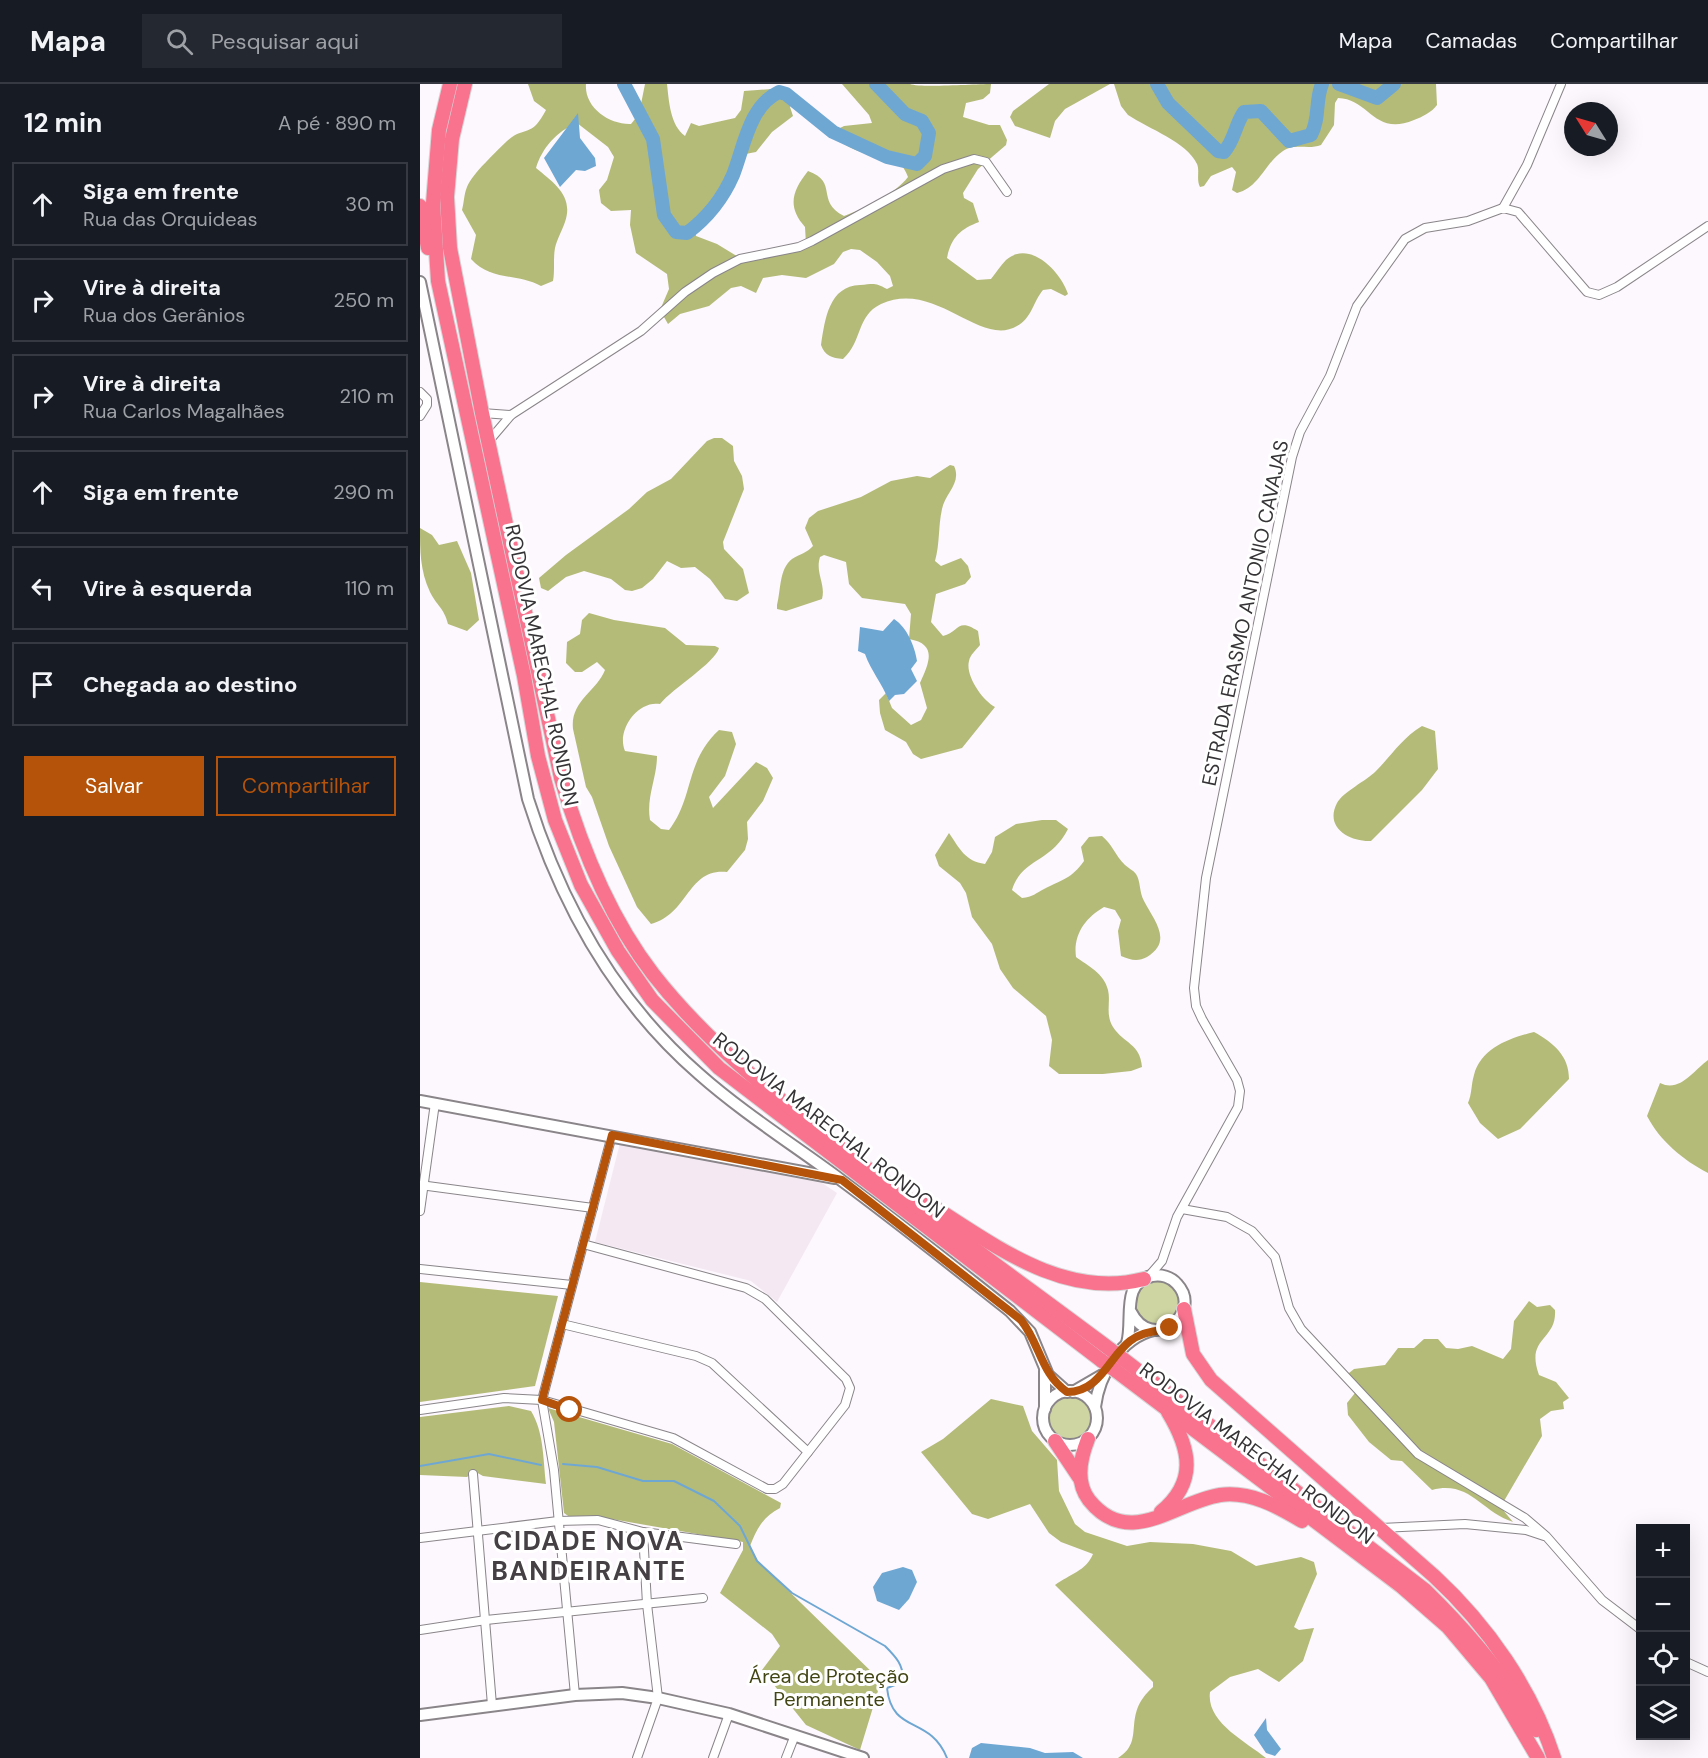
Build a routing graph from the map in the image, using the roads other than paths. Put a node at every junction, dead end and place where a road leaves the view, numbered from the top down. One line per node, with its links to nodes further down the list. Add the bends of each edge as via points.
1 (450, 84): 8 (highway, RODOVIA MARECHAL RONDON, via 439,130 433,203)
2 (465, 84): 11 (highway, RODOVIA MARECHAL RONDON, via 452,139 448,223)
3 (1561, 84): 6 (street, via 1527,165)
4 (1007, 192): 12 (street, via 986,162 974,159 943,169 806,244 740,259 685,291 641,332)
5 (420, 206): 8 (highway)
6 (1500, 209): 7 (street, via 1518,212 1587,292 1599,295); 22 (street, ESTRADA ERASMO ANTONIO CAVAJAS, via 1468,221 1425,228 1405,239 1357,306 1330,376 1299,432 1206,878 1194,988 1202,1019 1237,1080 1238,1107)
7 (1708, 226)
8 (438, 281): 35 (highway, RODOVIA MARECHAL RONDON, via 538,756 568,854 618,951 652,1000 719,1068)
9 (420, 282): 19 (main road, via 528,799 571,908 615,982 667,1043 742,1109)
10 (420, 392): 13 (street, via 427,399)
11 (482, 413): 12 (street); 14 (highway, RODOVIA MARECHAL RONDON)
12 (511, 415): 14 (street)
13 (420, 416)
14 (488, 442): 18 (highway, RODOVIA MARECHAL RONDON, via 561,778 577,833 608,900 652,973 698,1025 785,1103)
15 (420, 1101): 16 (main road)
16 (435, 1103): 17 (main road); 20 (street)
17 (612, 1135): 19 (main road); 21 (street)
18 (874, 1173): 28 (highway, via 1033,1267 1098,1284); 35 (highway, RODOVIA MARECHAL RONDON)
19 (842, 1180): 36 (main road, via 1021,1320 1038,1346)
20 (422, 1186): 21 (street); 23 (street)
21 (592, 1208): 24 (street)
22 (1182, 1209): 25 (street, ESTRADA ERASMO ANTONIO CAVAJAS); 54 (street, via 1227,1217 1252,1231 1275,1257 1289,1308 1301,1329 1418,1454 1525,1518)
23 (420, 1211)
24 (583, 1244): 29 (street); 45 (street, via 746,1288 765,1299 846,1379 850,1388 845,1405)
25 (1161, 1261): 27 (street); 28 (street, ESTRADA ERASMO ANTONIO CAVAJAS)
26 (420, 1269): 29 (street)
27 (1166, 1277): 28 (main road); 30 (main road, via 1181,1289)
28 (1146, 1278): 31 (main road, via 1130,1297)
29 (572, 1284): 32 (street)
30 (1184, 1309): 33 (main road, via 1170,1328); 50 (highway, via 1192,1354 1210,1380)
31 (1131, 1312): 33 (main road, via 1140,1325); 34 (main road)
32 (562, 1324): 38 (street); 45 (street, via 712,1363)
33 (1154, 1330): 34 (main road)
34 (1127, 1343): 35 (main road)
35 (1111, 1363): 37 (main road); 39 (highway, RODOVIA MARECHAL RONDON); 40 (main road); 78 (highway, RODOVIA MARECHAL RONDON, via 1425,1590 1496,1668)
36 (1044, 1368): 37 (main road, via 1053,1382); 42 (main road)
37 (1070, 1392): 40 (main road, via 1086,1396); 42 (main road, via 1053,1398)
38 (542, 1400): 41 (street, via 504,1398); 45 (street, via 673,1438 767,1489 783,1484); 49 (street, via 550,1436)
39 (1164, 1406): 48 (highway, via 1183,1444 1187,1474 1174,1501); 58 (highway, RODOVIA MARECHAL RONDON)
40 (1095, 1407): 43 (main road, via 1097,1420)
41 (420, 1410)
42 (1044, 1410): 44 (main road, via 1045,1428)
43 (1088, 1439): 44 (main road, via 1072,1445); 47 (highway)
44 (1055, 1441): 47 (highway)
45 (808, 1452)
46 (473, 1474): 52 (street)
47 (1080, 1479): 48 (highway, via 1093,1505 1111,1518 1129,1523)
48 (1153, 1520): 58 (highway, via 1204,1499 1242,1495 1282,1509)
49 (558, 1521): 52 (street); 53 (street, via 598,1520); 61 (street)
50 (1380, 1528): 51 (street); 57 (highway)
51 (1408, 1528): 54 (street, via 1465,1524 1526,1530); 57 (street)
52 (477, 1532): 55 (street); 62 (street)
53 (643, 1532): 56 (street); 60 (street)
54 (1546, 1536): 63 (street, via 1602,1600)
55 (420, 1538)
56 (736, 1544)
57 (1401, 1546): 78 (highway, via 1454,1595 1500,1653 1534,1709)
58 (1364, 1559): 77 (highway, RODOVIA MARECHAL RONDON, via 1448,1627 1491,1678)
59 (703, 1598): 60 (street)
60 (647, 1604): 61 (street); 68 (street)
61 (567, 1611): 62 (street); 67 (street)
62 (486, 1620): 64 (street); 69 (street)
63 (1636, 1625)
64 (420, 1630)
65 (1690, 1664): 66 (street)
66 (1707, 1670)
67 (575, 1695): 68 (main road, via 622,1693); 69 (main road)
68 (658, 1698): 70 (main road); 74 (street)
69 (492, 1705): 71 (main road)
70 (729, 1714): 72 (main road); 75 (street)
71 (420, 1715)
72 (795, 1735): 73 (main road); 76 (street)
73 (859, 1757)
74 (637, 1758)
75 (713, 1758)
76 (786, 1758)
77 (1538, 1758)
78 (1552, 1758)

